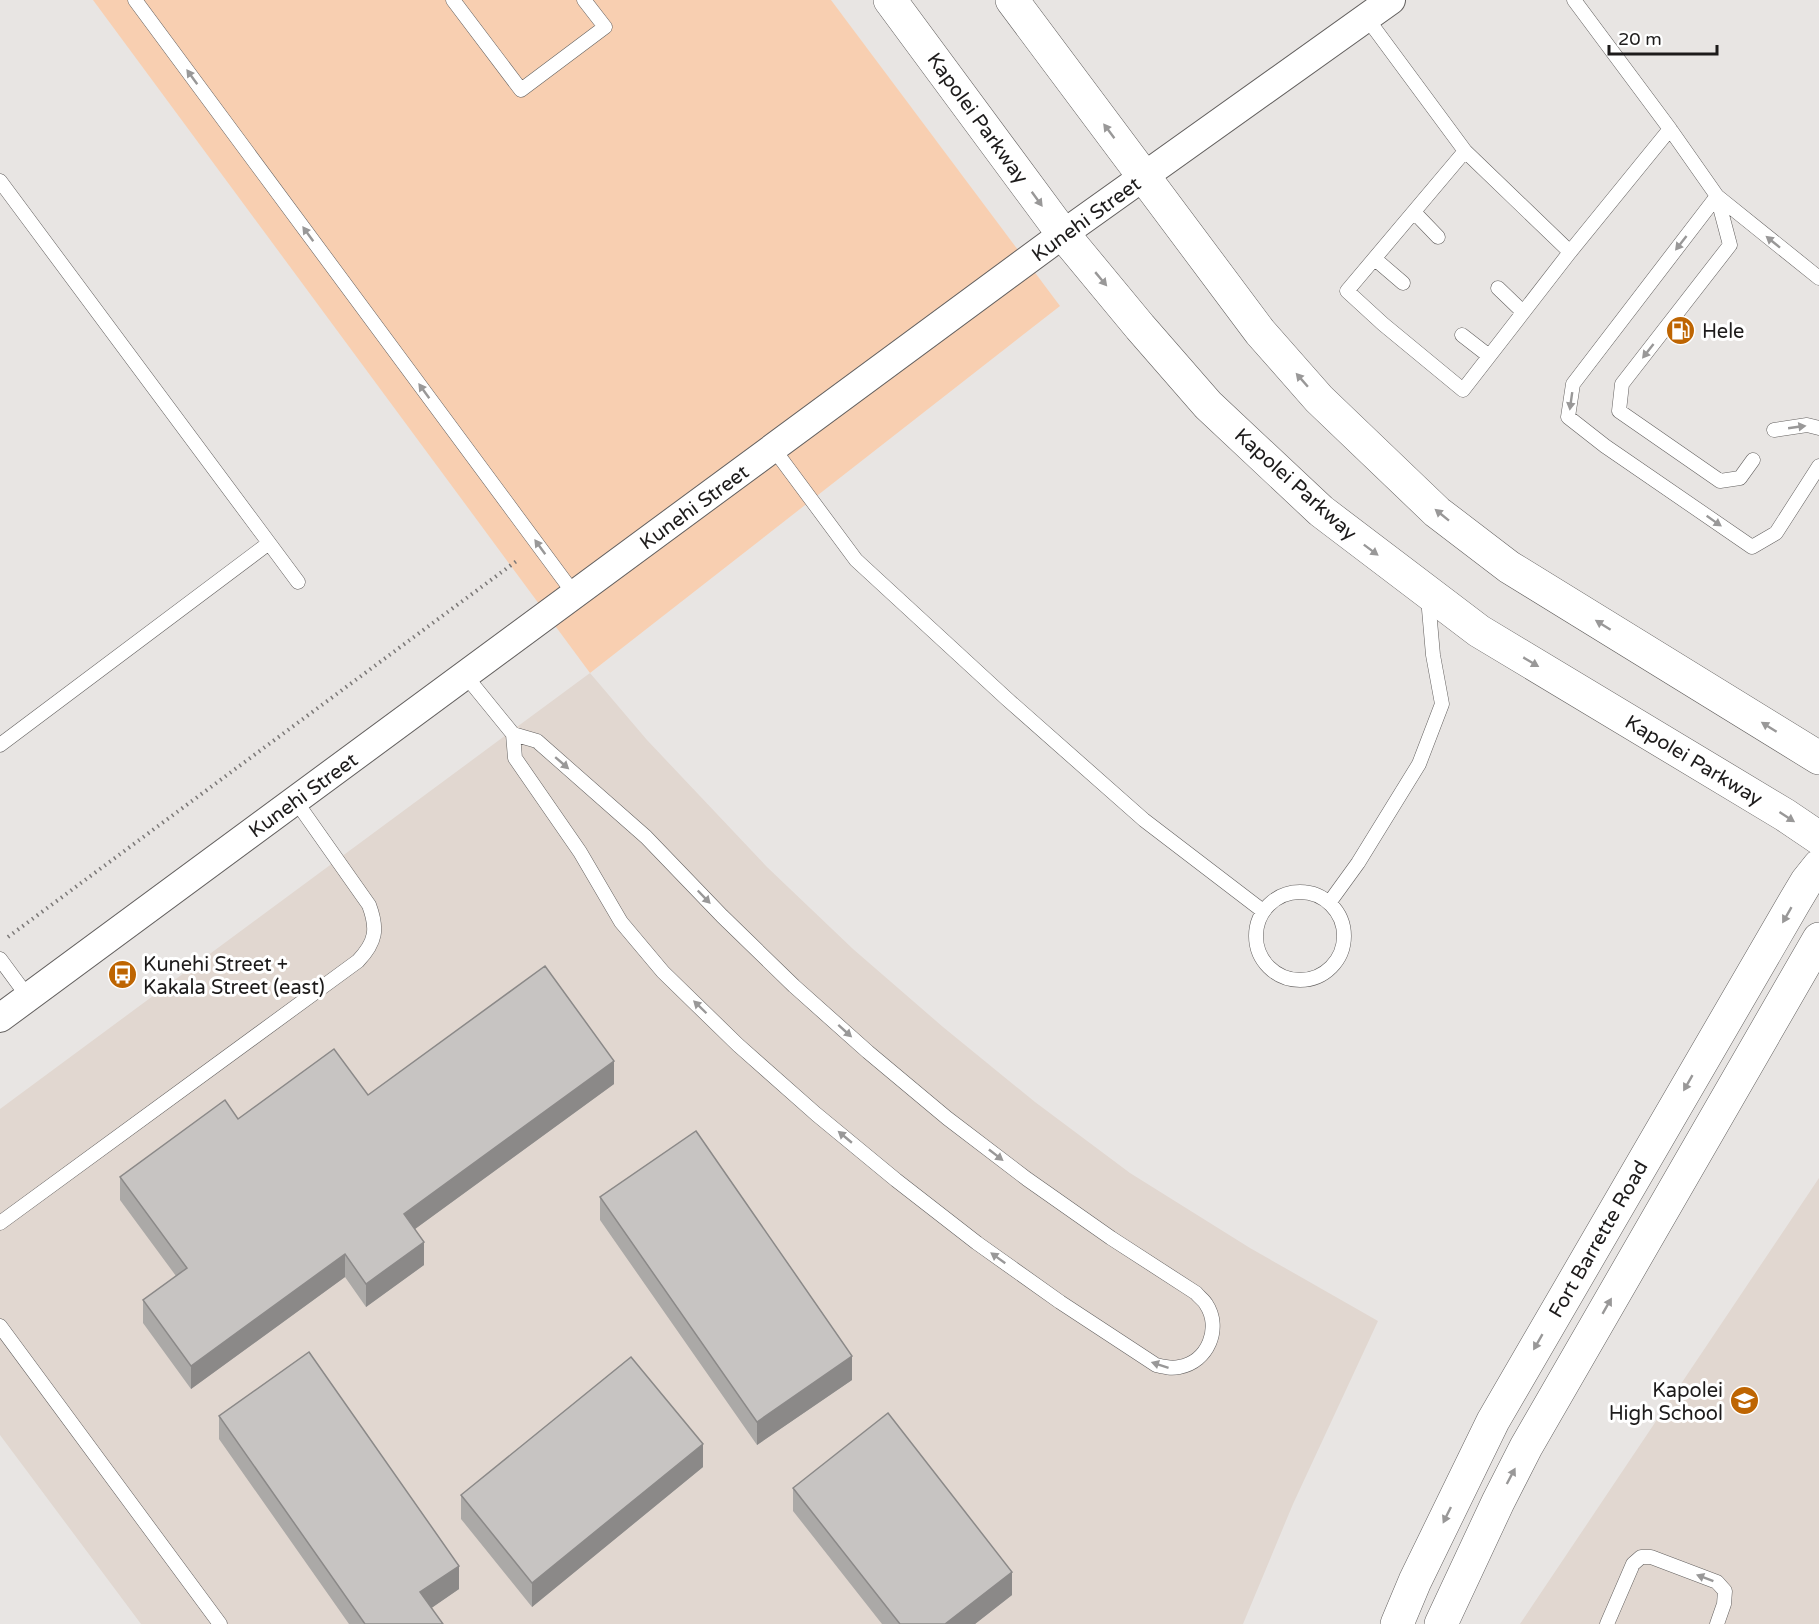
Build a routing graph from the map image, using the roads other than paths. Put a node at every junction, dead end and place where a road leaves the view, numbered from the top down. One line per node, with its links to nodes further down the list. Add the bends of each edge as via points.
1 (135, 0): 33 (lane, one-way to 1)
2 (453, 0): 3 (lane, via 521,90 604,27)
3 (584, 0)
4 (890, 0): 15 (main road, Kapolei Parkway, one-way to 15)
5 (1012, 0): 11 (main road, one-way to 5)
6 (1391, 0): 8 (street, Kunehi Street)
7 (1574, 0): 9 (lane)
8 (1366, 17): 10 (lane); 11 (street, Kunehi Street)
9 (1670, 129): 13 (lane); 17 (lane)
10 (1465, 152): 14 (lane); 17 (lane)
11 (1143, 178): 15 (street, Kunehi Street); 37 (main road, one-way to 11, via 1509,567 1437,512 1319,399 1260,332)
12 (0, 181): 30 (lane)
13 (1717, 196): 19 (lane, one-way to 13); 28 (lane, one-way to 28, via 1730,245 1622,384 1619,411 1719,481 1740,478); 29 (lane, one-way to 29, via 1573,384 1568,417 1752,547 1776,533)
14 (1414, 212): 16 (lane); 18 (lane)
15 (1063, 234): 27 (street, Kunehi Street); 32 (main road, Kapolei Parkway, one-way to 32, via 1208,405 1321,511)
16 (1438, 237)
17 (1570, 252): 22 (lane)
18 (1375, 259): 20 (lane); 24 (lane, via 1347,291 1383,324 1463,390)
19 (1819, 278)
20 (1402, 284)
21 (1498, 288): 22 (lane)
22 (1523, 312): 24 (lane)
23 (1462, 334): 24 (lane)
24 (1488, 356)
25 (1819, 428): 26 (lane, one-way to 25, via 1807,425)
26 (1774, 430)
27 (773, 448): 33 (street, Kunehi Street); 42 (lane, via 856,560 1144,820)
28 (1753, 460)
29 (1819, 466)
30 (269, 543): 31 (lane); 36 (lane)
31 (298, 582)
32 (1428, 593): 39 (main road, Kapolei Parkway, one-way to 39, via 1479,631); 41 (lane, via 1432,656 1442,704 1419,764)
33 (575, 594): 34 (street, Kunehi Street)
34 (465, 675): 35 (lane); 38 (street, Kunehi Street)
35 (513, 734): 35 (lane, one-way to 35, via 537,741 646,837 794,986 947,1118 1027,1179 1196,1293 1212,1317 1213,1331 1202,1355 1181,1367 1156,1365 1060,1302 896,1180 738,1045 663,972 621,922 580,852 515,759)
36 (0, 745)
37 (1819, 758)
38 (295, 800): 46 (street, Kunehi Street); 49 (lane, via 369,905 375,933 366,953)
39 (1819, 838)
40 (1819, 866): 52 (main road, Fort Barrette Road, one-way to 52, via 1493,1421)
41 (1329, 903): 42 (lane, via 1302,891 1273,900); 42 (lane, via 1338,914 1344,941 1332,966 1308,979 1280,976 1268,967 1256,940)
42 (1263, 911)
43 (1819, 939): 48 (main road, Fort Barrette Road)
44 (0, 959): 46 (lane)
45 (1819, 978): 48 (main road)
46 (28, 997): 47 (street, Kunehi Street)
47 (0, 1018)
48 (1741, 1074): 53 (main road, Fort Barrette Road, one-way to 48, via 1526,1448)
49 (0, 1223)
50 (0, 1326): 51 (lane)
51 (220, 1624)
52 (1397, 1624)
53 (1441, 1624)
54 (1607, 1624): 55 (lane, one-way to 54, via 1725,1591 1717,1582 1651,1557 1641,1557 1633,1564)
55 (1717, 1624)

